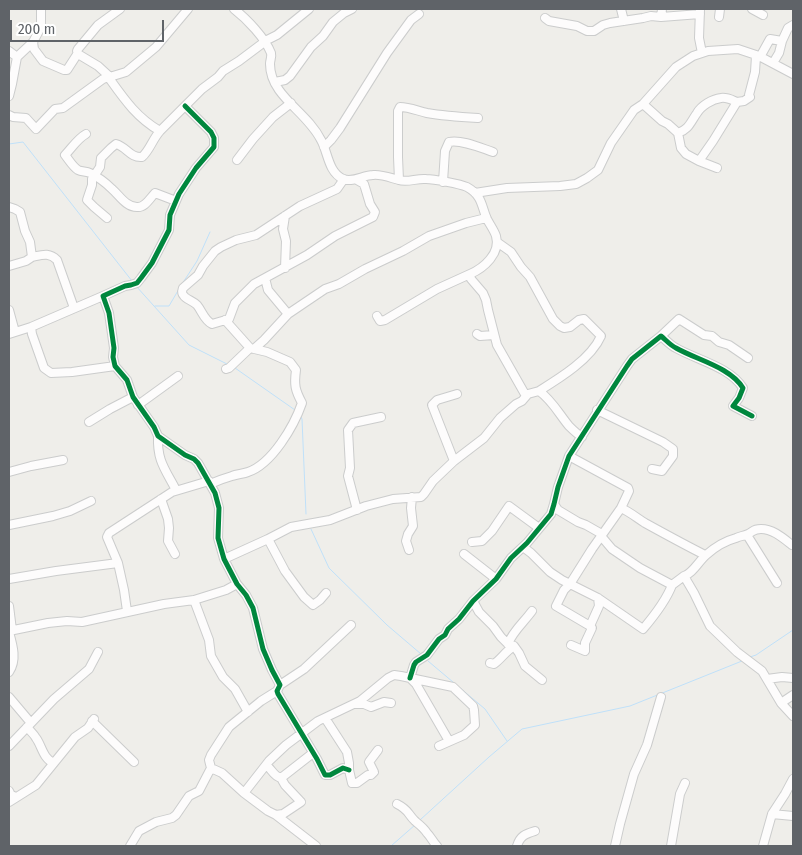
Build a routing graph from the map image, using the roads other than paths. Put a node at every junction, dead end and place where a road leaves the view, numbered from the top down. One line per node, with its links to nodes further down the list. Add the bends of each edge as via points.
1 (41, 9): 16 (street, via 41,26)
2 (120, 9): 21 (street, via 98,25 78,48)
3 (188, 9): 26 (street, via 156,47 126,72)
4 (234, 9): 17 (street)
5 (309, 9): 17 (street)
6 (352, 9): 27 (street, via 333,22 290,76)
7 (621, 9): 14 (street)
8 (752, 9): 12 (street)
9 (700, 11): 10 (street); 20 (street)
10 (661, 13): 14 (street)
11 (419, 14): 39 (street, via 387,53 340,128)
12 (763, 15)
13 (545, 18): 14 (street, via 594,31 603,25)
14 (624, 21)
15 (793, 25): 18 (street, via 788,28)
16 (33, 42): 21 (street, via 43,61 64,70); 23 (street)
17 (265, 42): 27 (street, via 272,56 270,64); 33 (street, via 224,71)
18 (782, 42): 22 (street, via 770,38); 24 (street)
19 (9, 51): 23 (street)
20 (702, 53): 22 (street, via 738,49); 32 (street, via 676,68)
21 (78, 54): 26 (street, via 98,66)
22 (758, 56): 24 (street); 30 (street, via 750,97)
23 (17, 57): 28 (street)
24 (773, 63): 25 (street)
25 (793, 74)
26 (109, 78): 34 (street, via 64,108 55,109 36,129 26,118); 36 (street, via 131,108)
27 (275, 82): 31 (street)
28 (10, 84): 29 (street)
29 (9, 96)
30 (737, 102): 38 (street, via 720,98 707,103 698,110 685,131); 42 (street)
31 (290, 103): 39 (street, via 311,126); 41 (street, via 273,117)
32 (643, 104): 38 (street); 49 (street, via 634,110 611,143 598,170 576,184 507,188)
33 (185, 106): 36 (street); 50 (street, via 211,132 214,147 196,168)
34 (9, 115)
35 (478, 118): 47 (street, via 400,107)
36 (160, 131): 44 (street, via 142,157 133,156 116,144 101,158 100,167)
37 (86, 134): 44 (street, via 65,155 76,169)
38 (678, 134): 42 (street, via 681,148)
39 (324, 147): 45 (street, via 335,173)
40 (494, 152): 48 (street, via 462,142 449,142 445,151)
41 (237, 160)
42 (699, 160): 43 (street)
43 (717, 168)
44 (94, 175): 50 (street, via 124,201 138,208 155,193); 53 (street, via 88,200)
45 (344, 179): 46 (street); 52 (street, via 337,189)
46 (357, 180): 47 (street, via 372,175); 58 (street, via 364,184 375,212 373,217 334,236)
47 (399, 180): 48 (street, via 427,178)
48 (443, 182): 49 (street, via 469,188)
49 (475, 194): 54 (street, via 482,201)
50 (176, 201): 61 (street, via 168,230 142,278 137,283)
51 (9, 207): 56 (street, via 20,212)
52 (286, 216): 58 (street, via 283,229); 66 (street, via 256,235 221,247 183,288 184,297 198,306 208,323)
53 (107, 218)
54 (486, 218): 55 (street); 64 (street, via 429,236 325,289)
55 (497, 242): 59 (street, via 494,255); 77 (street, via 511,252 530,277 560,326 570,327 584,319 601,336 587,356)
56 (32, 257): 57 (street); 62 (street, via 53,255)
57 (9, 266)
58 (285, 268): 60 (street)
59 (470, 274): 65 (street, via 385,320); 70 (street, via 486,300)
60 (264, 278): 64 (street, via 268,290); 66 (street, via 235,303)
61 (102, 296): 62 (street); 74 (street, via 109,313)
62 (74, 308): 67 (street)
63 (9, 310): 68 (street)
64 (288, 314): 72 (street)
65 (377, 316)
66 (225, 320): 72 (street)
67 (31, 327): 68 (street); 74 (street, via 44,368 51,373)
68 (12, 333)
69 (477, 334): 70 (street)
70 (494, 335): 79 (street, via 496,345)
71 (661, 336): 73 (street, via 679,319); 82 (street, via 632,359); 83 (street, via 674,348 740,382 743,388 733,406)
72 (252, 348): 75 (street); 93 (street, via 290,362 296,370 295,383 302,403 299,413 268,459 249,472)
73 (748, 358)
74 (115, 366): 80 (street, via 127,380)
75 (226, 369)
76 (178, 376): 81 (street)
77 (539, 391): 79 (street); 87 (street)
78 (457, 394): 90 (street, via 437,400 432,405)
79 (526, 396): 90 (street, via 500,418 484,438)
80 (133, 397): 81 (street); 85 (street)
81 (138, 405): 86 (street)
82 (597, 410): 87 (street); 91 (street, via 673,449 673,456 662,471)
83 (752, 416)
84 (381, 417): 100 (street, via 353,423 348,430 348,476)
85 (90, 422)
86 (158, 436): 93 (street, via 194,459); 94 (street, via 160,459)
87 (582, 437): 88 (street)
88 (569, 456): 98 (street); 99 (street, via 628,488)
89 (63, 460): 92 (street)
90 (454, 461): 95 (street, via 421,497)
91 (652, 469)
92 (9, 472)
93 (209, 483): 94 (street); 113 (street, via 219,508 218,538)
94 (176, 490): 96 (street)
95 (412, 497): 100 (street); 109 (street, via 413,526 406,541)
96 (161, 499): 110 (street, via 170,528 168,541); 114 (street, via 109,533 107,538)
97 (91, 501): 101 (street, via 70,511)
98 (554, 504): 102 (street, via 551,514); 104 (street, via 558,510)
99 (621, 508): 104 (street); 112 (street)
100 (357, 510): 105 (street, via 330,520 291,527)
101 (9, 526)
102 (539, 528): 106 (street, via 509,506 482,541); 108 (street)
103 (747, 535): 107 (street, via 753,530 763,529 781,536); 112 (street, via 726,542); 118 (street)
104 (601, 536): 120 (street); 121 (street, via 612,549)
105 (268, 539): 113 (street); 122 (street, via 304,597 313,605)
106 (472, 542)
107 (792, 545)
108 (523, 547): 117 (street); 120 (street, via 550,572)
109 (409, 550)
110 (176, 554)
111 (464, 554): 117 (street)
112 (706, 555): 115 (street)
113 (224, 559): 119 (street)
114 (118, 563): 116 (street); 127 (street)
115 (684, 576): 121 (street); 139 (street, via 710,626)
116 (9, 579)
117 (496, 579): 125 (street)
118 (777, 583)
119 (237, 584): 124 (street); 141 (street, via 253,608 263,649)
120 (570, 584): 123 (street); 130 (street, via 556,606)
121 (672, 585): 123 (street, via 643,629)
122 (326, 593)
123 (598, 598): 130 (street, via 599,606)
124 (194, 600): 127 (street); 148 (street, via 209,640 211,656)
125 (473, 601): 132 (street, via 479,612); 137 (street, via 426,655 416,662)
126 (9, 606): 131 (street)
127 (127, 611): 131 (street, via 82,622 67,621)
128 (532, 611): 132 (street, via 509,641)
129 (351, 625): 141 (street, via 304,669)
130 (590, 626): 133 (street, via 585,651)
131 (10, 631): 136 (street, via 14,659)
132 (511, 645): 135 (street, via 496,663); 140 (street, via 525,666)
133 (571, 645)
134 (98, 652): 151 (street, via 89,669)
135 (490, 663)
136 (9, 672)
137 (410, 678): 147 (street, via 394,675); 153 (street); 153 (street, via 453,686 473,706 475,725)
138 (793, 678): 139 (street)
139 (767, 679): 146 (street)
140 (542, 680)
141 (278, 688): 148 (street); 152 (street)
142 (793, 694): 146 (street)
143 (9, 697): 151 (street)
144 (661, 697): 179 (street, via 647,745 634,774)
145 (391, 703): 147 (street, via 371,707)
146 (781, 703): 149 (street)
147 (355, 704): 150 (street)
148 (248, 712): 161 (street, via 221,738 209,760)
149 (793, 716)
150 (325, 718): 152 (street); 162 (street, via 347,752)
151 (29, 725): 154 (street); 158 (street, via 46,758)
152 (302, 734): 157 (street); 160 (street)
153 (450, 742): 155 (street)
154 (9, 746)
155 (439, 746)
156 (378, 750): 162 (street, via 369,762 374,772 371,775 353,784)
157 (313, 753): 162 (street, via 325,776 343,768); 163 (street)
158 (54, 762): 159 (street, via 93,720); 168 (street, via 36,785)
159 (134, 762)
160 (266, 765): 163 (street, via 276,777); 167 (street)
161 (211, 768): 167 (street, via 222,773); 175 (street, via 199,791 190,796 176,816 139,832)
162 (349, 770)
163 (281, 778): 172 (street, via 301,802)
164 (793, 779): 171 (street)
165 (685, 783): 180 (street)
166 (9, 791): 168 (street)
167 (244, 793): 172 (street)
168 (16, 798): 169 (street)
169 (9, 802)
170 (397, 804): 177 (street, via 409,812)
171 (772, 814): 173 (street); 181 (street)
172 (276, 815): 176 (street)
173 (793, 816)
174 (535, 831): 178 (street, via 524,834)
175 (130, 846)
176 (316, 846)
177 (437, 846)
178 (517, 846)
179 (615, 846)
180 (671, 846)
181 (763, 846)

